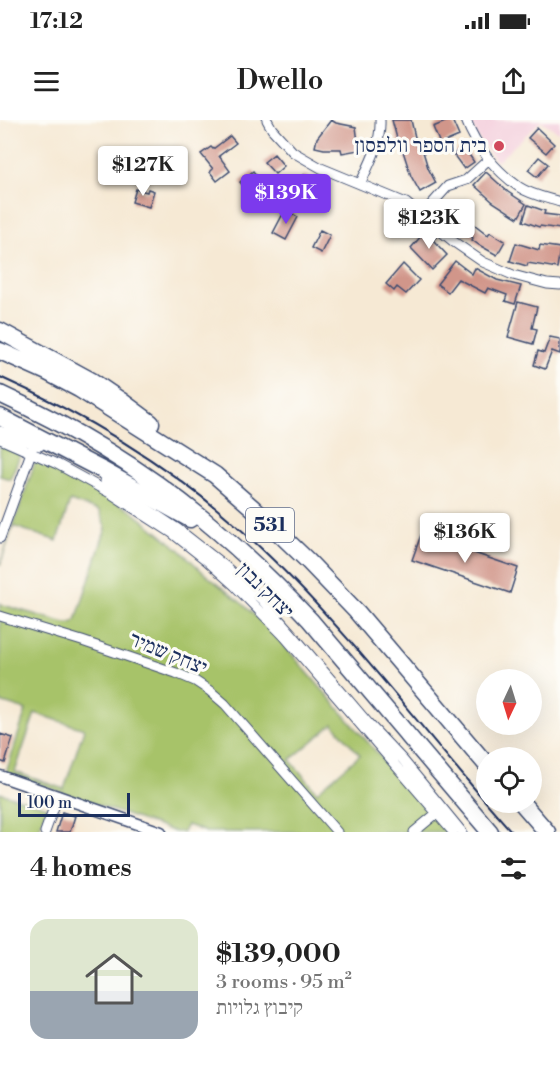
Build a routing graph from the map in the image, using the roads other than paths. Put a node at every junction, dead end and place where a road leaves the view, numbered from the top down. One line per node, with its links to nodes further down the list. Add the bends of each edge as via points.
1 (267, 120): 5 (street, via 293,152)
2 (380, 120): 5 (street, via 376,152)
3 (466, 120): 4 (street)
4 (489, 159): 6 (street, via 521,188); 7 (street, via 466,180 448,186)
5 (360, 184): 7 (street, via 406,203)
6 (560, 202)
7 (422, 216): 8 (street, via 483,262 513,275)
8 (560, 285)
9 (0, 331): 16 (highway, via 92,381 172,438)
10 (0, 351): 16 (highway, 531, via 79,389)
11 (0, 394): 18 (highway, 531, via 51,419 137,471)
12 (0, 417): 18 (highway)
13 (0, 431): 15 (street)
14 (0, 439): 15 (street, יצחק נבון)
15 (33, 448): 17 (street); 23 (street, יצחק נבון, via 134,508 213,566 284,636); 30 (street, יצחק נבון, via 77,465 118,489 225,566 262,600)
16 (214, 475): 20 (highway, 531, via 254,509 357,612)
17 (0, 538)
18 (229, 540): 31 (highway, 531, via 326,638)
19 (0, 616): 27 (street, יצחק שמיר, via 195,681 225,704)
20 (476, 752)
21 (0, 776): 22 (street)
22 (58, 796): 25 (street); 26 (street)
23 (437, 813): 28 (street); 29 (street, יצחק נבון)
24 (530, 813): 32 (highway)
25 (45, 832)
26 (161, 832)
27 (337, 832)
28 (414, 832)
29 (453, 832)
30 (462, 832)
31 (490, 832)
32 (547, 832)

